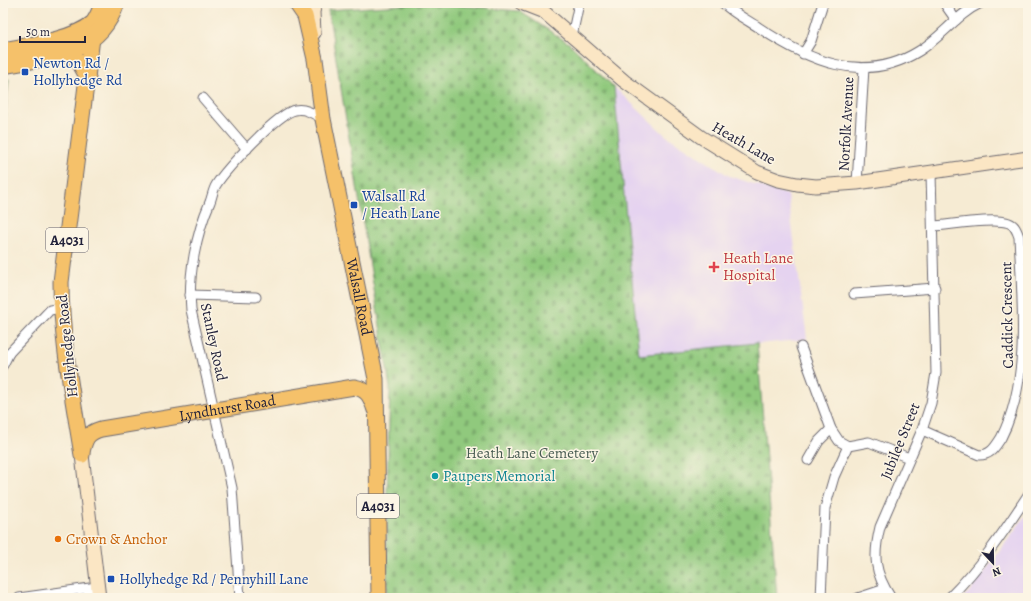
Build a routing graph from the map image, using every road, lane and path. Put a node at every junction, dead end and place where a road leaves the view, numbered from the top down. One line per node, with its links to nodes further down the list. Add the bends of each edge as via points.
1 (296, 3): 16 (main road, Walsall Road / A4031, via 305,16)
2 (315, 3): 16 (street)
3 (521, 3): 12 (street, Heath Lane, via 544,12)
4 (579, 3): 12 (street)
5 (723, 3): 15 (street, via 782,43)
6 (823, 3): 15 (street, via 811,41)
7 (944, 3): 10 (street)
8 (982, 3): 10 (street, via 969,8)
9 (108, 4): 11 (highway, A4031)
10 (956, 20): 18 (street, via 919,51 880,68)
11 (93, 31): 13 (highway); 14 (highway); 19 (main road, Hollyhedge Road / A4031)
12 (572, 36): 25 (street, Heath Lane, via 624,81 666,112 757,172 797,184 816,186)
13 (3, 51)
14 (62, 53): 17 (highway); 19 (main road, via 79,62)
15 (803, 54): 18 (street, via 831,64)
16 (315, 59): 21 (main road, Walsall Road / A4031)
17 (3, 65)
18 (864, 68): 25 (street, Norfolk Avenue)
19 (88, 78): 31 (main road, Hollyhedge Road / A4031, via 61,282)
20 (203, 98): 22 (street)
21 (323, 119): 22 (street, Stanley Road, via 307,110 285,113); 33 (main road, Walsall Road / A4031)
22 (247, 149): 29 (street, Stanley Road, via 216,185 206,210 193,263)
23 (1028, 158): 24 (street, Heath Lane)
24 (931, 173): 25 (street, Heath Lane); 26 (street, Jubilee Street)
25 (856, 183)
26 (934, 226): 27 (street, Jubilee Street); 42 (street, Caddick Crescent, via 996,221 1010,223 1015,227 1019,237 1024,366 1018,398 1005,431 994,450 986,455 979,455)
27 (935, 288): 28 (street); 42 (street, Jubilee Street, via 936,373 931,402)
28 (854, 294)
29 (190, 295): 30 (street); 37 (street, Stanley Road, via 191,310)
30 (256, 297)
31 (61, 308): 34 (street, via 50,310); 38 (main road, Hollyhedge Road / A4031)
32 (801, 347): 41 (street)
33 (370, 350): 36 (main road, A4031, via 366,374); 39 (main road, Walsall Road / A4031, via 376,379)
34 (6, 353): 35 (street)
35 (3, 365)
36 (354, 387): 37 (main road, Lyndhurst Road); 39 (main road, A4031, via 364,390 370,396)
37 (214, 411): 40 (main road, Lyndhurst Road); 51 (street, Stanley Road, via 232,488)
38 (74, 412): 40 (main road, via 85,425); 44 (main road, Hollyhedge Road / A4031)
39 (377, 414): 52 (main road, Walsall Road / A4031)
40 (100, 429): 44 (main road, Lyndhurst Road, via 92,431 86,437)
41 (832, 429): 43 (street, via 839,441); 46 (street, via 819,441)
42 (922, 430): 45 (street, Jubilee Street)
43 (848, 446): 45 (street, via 869,442); 53 (street, via 834,477 825,508)
44 (82, 455): 49 (street, Hollyhedge Road)
45 (909, 458): 48 (street, Jubilee Street, via 876,542 876,567)
46 (808, 460)
47 (1028, 495): 56 (street, via 995,546 971,576)
48 (885, 589): 54 (street); 55 (street, Jubilee Street)
49 (98, 592): 50 (street)
50 (19, 598)
51 (240, 598)
52 (379, 598)
53 (820, 598)
54 (858, 598)
55 (891, 598)
56 (948, 598)

